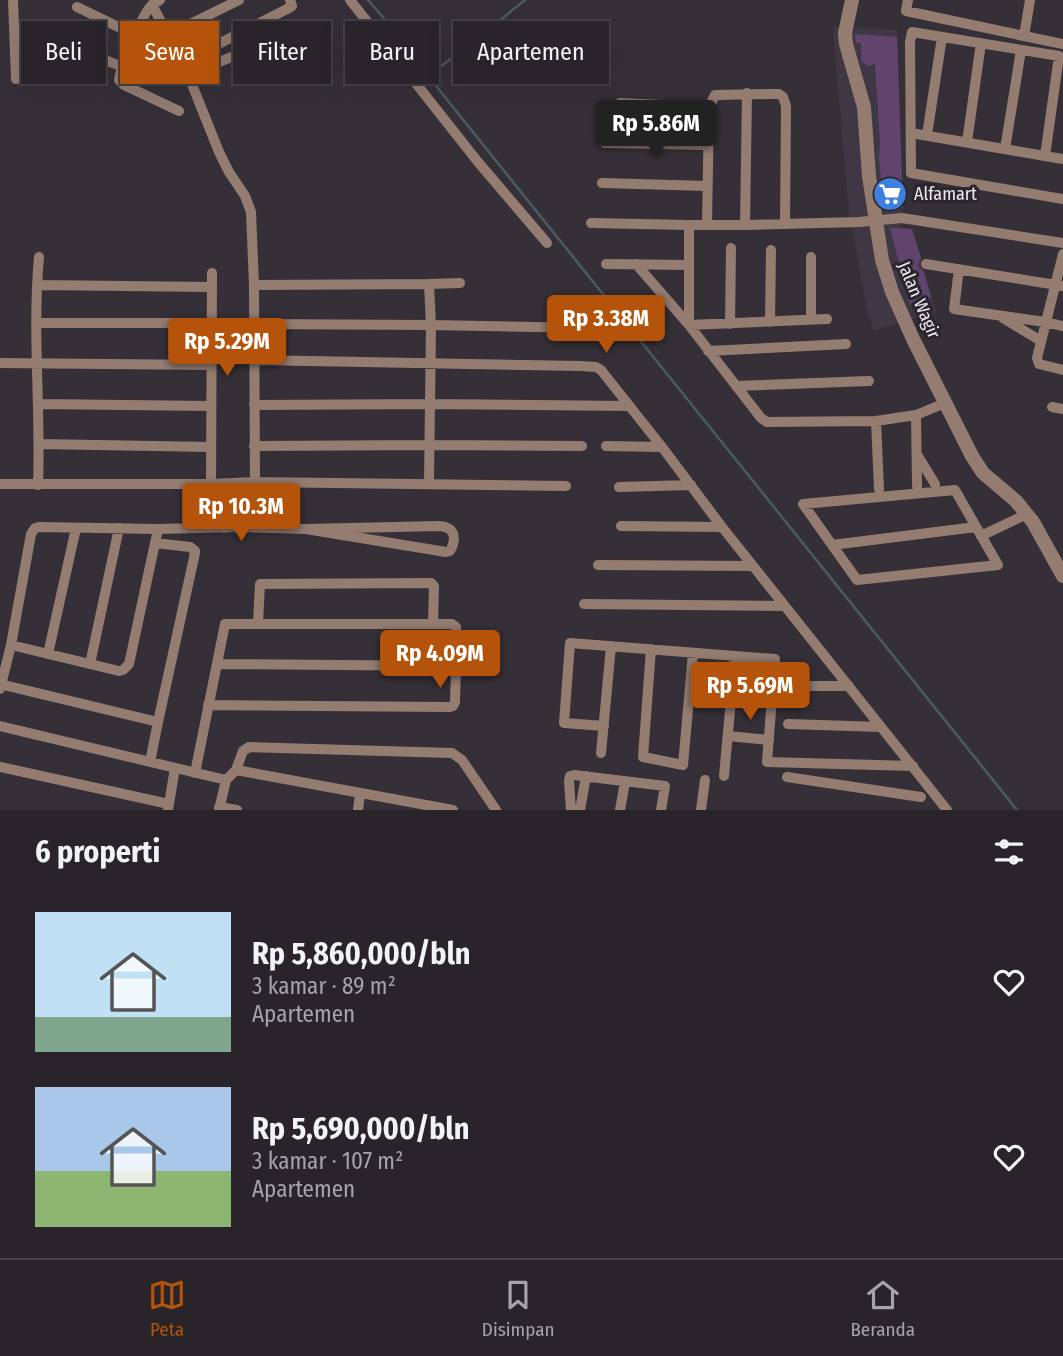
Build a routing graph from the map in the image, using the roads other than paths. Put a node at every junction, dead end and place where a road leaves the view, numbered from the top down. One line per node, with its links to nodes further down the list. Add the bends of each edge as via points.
1 (13, 0): 22 (street)
2 (239, 0): 12 (street)
3 (290, 0): 17 (street, via 289,8)
4 (350, 0): 44 (street)
5 (852, 0): 38 (street, Jalan Wagir, via 846,44 864,107)
6 (908, 0): 14 (street, via 906,12)
7 (1030, 0): 14 (street)
8 (156, 2): 10 (street); 11 (street)
9 (77, 7): 13 (street)
10 (144, 21)
11 (163, 21)
12 (196, 21)
13 (120, 28)
14 (1024, 36): 18 (street)
15 (942, 37): 16 (street); 28 (street, via 912,32); 29 (street)
16 (981, 43): 19 (street); 30 (street)
17 (219, 44)
18 (1063, 44)
19 (1021, 50): 32 (street); 33 (street, via 1059,56)
20 (231, 57): 21 (street)
21 (219, 62)
22 (16, 79)
23 (122, 84): 27 (street)
24 (191, 84): 60 (street, via 219,152 251,212)
25 (747, 93): 26 (street, via 715,95); 40 (street, via 779,94 785,100); 43 (street)
26 (709, 107): 31 (street); 31 (street, via 620,103 611,143)
27 (178, 111)
28 (911, 133): 29 (street); 37 (street, via 911,173)
29 (927, 135): 30 (street)
30 (967, 142): 32 (street)
31 (707, 145): 36 (street)
32 (1005, 149): 33 (street)
33 (1045, 156): 34 (street)
34 (1063, 159)
35 (602, 183): 36 (street)
36 (707, 186): 42 (street)
37 (1063, 199)
38 (875, 220): 40 (street); 45 (street, via 902,218); 87 (street, Jalan Wagir, via 892,292)
39 (591, 223): 41 (street)
40 (785, 224): 43 (street)
41 (689, 225): 42 (street); 54 (street)
42 (707, 225): 43 (street)
43 (745, 225)
44 (547, 243)
45 (1063, 243)
46 (731, 248): 71 (street)
47 (771, 250): 66 (street)
48 (1063, 254): 61 (street)
49 (39, 257): 59 (street)
50 (811, 257): 65 (street)
51 (606, 264): 52 (street)
52 (636, 264): 54 (street); 73 (street)
53 (926, 264): 55 (street)
54 (689, 265): 73 (street)
55 (959, 269): 61 (street); 63 (street, via 954,309)
56 (212, 273): 62 (street)
57 (429, 284): 58 (street); 60 (street); 72 (street)
58 (460, 284)
59 (37, 285): 62 (street); 68 (street)
60 (254, 285): 70 (street)
61 (1059, 285): 67 (street)
62 (212, 287): 69 (street)
63 (998, 315): 67 (street); 76 (street)
64 (827, 319): 65 (street)
65 (811, 320): 66 (street)
66 (770, 322): 71 (street)
67 (1045, 322): 74 (street); 76 (street)
68 (37, 323): 69 (street); 81 (street)
69 (212, 323): 83 (street)
70 (254, 324): 72 (street); 79 (street)
71 (730, 324): 73 (street)
72 (431, 325): 75 (street); 82 (street)
73 (689, 326): 78 (street)
74 (1063, 326)
75 (586, 328)
76 (1041, 341): 84 (street, via 1039,365)
77 (846, 344): 78 (street)
78 (708, 351): 86 (street)
79 (255, 360): 82 (street); 90 (street)
80 (0, 363): 81 (street)
81 (38, 363): 83 (street); 88 (street)
82 (430, 364): 89 (street); 92 (street, via 596,368)
83 (211, 365): 91 (street)
84 (1063, 370)
85 (869, 381): 86 (street)
86 (736, 386): 94 (street, via 767,422)
87 (945, 403): 93 (street); 116 (street, Jalan Wagir, via 983,473)
88 (39, 404): 91 (street); 95 (street)
89 (430, 404): 90 (street); 92 (street); 96 (street)
90 (254, 405): 97 (street)
91 (211, 406): 100 (street)
92 (629, 406): 101 (street)
93 (916, 415): 94 (street); 102 (street)
94 (876, 421): 115 (street)
95 (39, 444): 100 (street); 110 (street)
96 (430, 445): 97 (street); 98 (street); 108 (street)
97 (254, 446): 103 (street)
98 (583, 446)
99 (606, 446): 101 (street)
100 (211, 447): 106 (street)
101 (662, 447): 111 (street)
102 (916, 454): 109 (street); 113 (street)
103 (255, 482): 104 (street); 108 (street)
104 (238, 483): 107 (street); 121 (street)
105 (0, 484): 110 (street)
106 (211, 484): 107 (street); 110 (street)
107 (226, 484): 121 (street)
108 (429, 484): 112 (street)
109 (935, 484)
110 (38, 485)
111 (691, 485): 114 (street); 118 (street)
112 (566, 486)
113 (917, 486)
114 (619, 487)
115 (879, 489)
116 (1027, 514): 124 (street); 129 (street, Jalan Wagir)
117 (621, 526): 118 (street)
118 (722, 527): 128 (street)
119 (76, 528): 120 (street); 134 (street, via 39,527 31,534); 138 (street)
120 (119, 528): 122 (street); 140 (street)
121 (230, 528): 122 (street); 123 (street)
122 (158, 529): 125 (street)
123 (306, 529): 123 (street, via 448,527 453,542 446,552)
124 (978, 531): 126 (street); 126 (street, via 998,565 857,580); 126 (street, via 955,490 803,504)
125 (155, 543): 140 (street, via 127,668 119,671); 147 (street, via 195,551)
126 (832, 545)
127 (598, 565): 128 (street)
128 (753, 566): 131 (street)
129 (1063, 576)
130 (584, 604): 131 (street)
131 (785, 606): 145 (street)
132 (258, 623): 133 (street); 133 (street, via 262,583 431,583); 141 (street, via 225,624)
133 (433, 624): 142 (street, via 456,627)
134 (11, 645): 138 (street); 143 (street)
135 (611, 646): 136 (street); 150 (street); 150 (street, via 570,643 564,723)
136 (651, 649): 137 (street); 137 (street, via 643,757 683,765)
137 (693, 653): 139 (street)
138 (48, 654): 140 (street)
139 (735, 656): 152 (street); 153 (street, via 775,659)
140 (90, 664)
141 (217, 664): 142 (street); 146 (street)
142 (456, 666): 146 (street, via 455,705 450,707)
143 (0, 686): 147 (street)
144 (796, 686): 145 (street)
145 (849, 686): 151 (street)
146 (208, 705): 160 (street)
147 (158, 722): 155 (street)
148 (788, 724): 151 (street)
149 (0, 726): 155 (street)
150 (604, 726): 154 (street)
151 (881, 727): 156 (street)
152 (728, 736): 153 (street); 163 (street)
153 (769, 740): 156 (street, via 767,762)
154 (601, 753)
155 (150, 762): 158 (street)
156 (914, 766): 168 (street)
157 (0, 767): 172 (street)
158 (175, 768): 160 (street); 172 (street)
159 (236, 771): 165 (street); 170 (street); 177 (street, via 249,747 447,752 462,760)
160 (195, 773): 165 (street)
161 (667, 773): 169 (street)
162 (586, 776): 167 (street); 178 (street, via 569,778); 179 (street)
163 (724, 776)
164 (787, 776): 171 (street)
165 (226, 780): 173 (street)
166 (705, 780): 182 (street)
167 (625, 782): 169 (street); 180 (street)
168 (926, 782): 171 (street); 184 (street)
169 (665, 786): 181 (street)
170 (360, 793): 175 (street); 176 (street)
171 (921, 797): 183 (street)
172 (169, 807)
173 (219, 808): 174 (street)
174 (237, 810)
175 (358, 810)
176 (453, 810)
177 (496, 810)
178 (571, 810)
179 (580, 810)
180 (620, 810)
181 (661, 810)
182 (701, 810)
183 (917, 810)
184 (947, 810)

